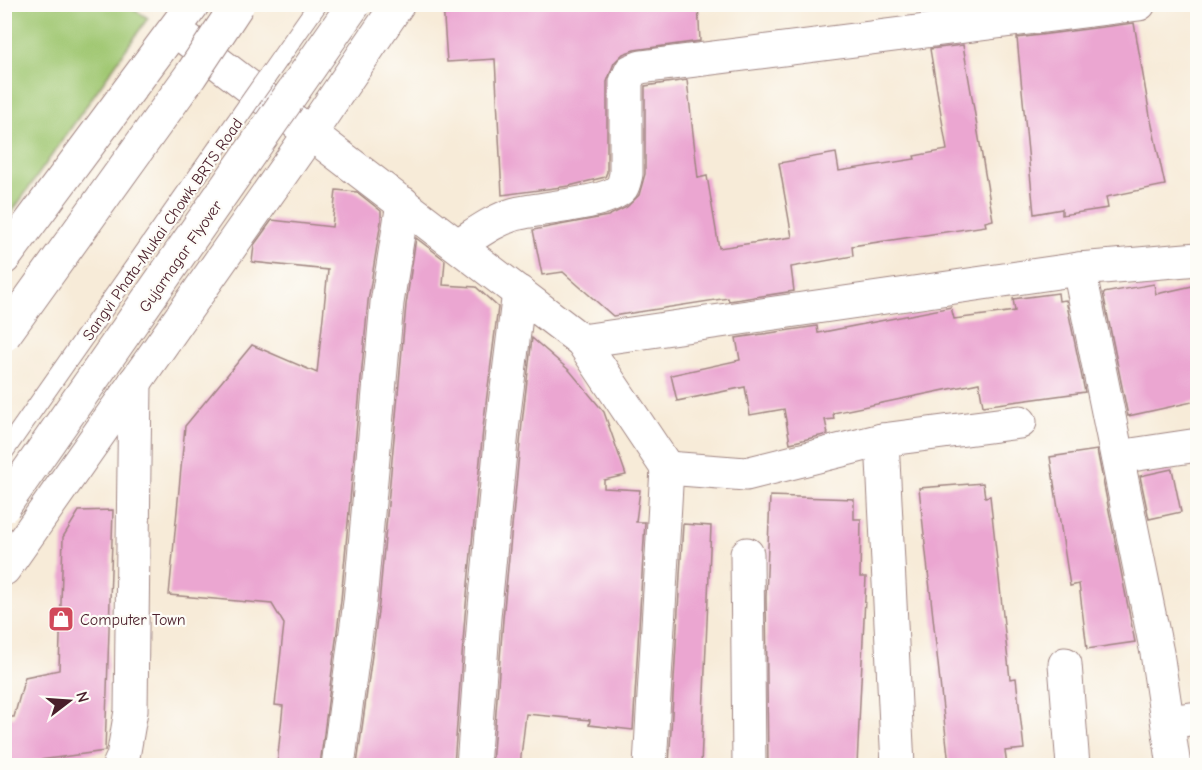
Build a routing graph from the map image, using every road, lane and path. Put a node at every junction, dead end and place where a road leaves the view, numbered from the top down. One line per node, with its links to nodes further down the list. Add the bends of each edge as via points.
1 (238, 4): 14 (street, bridge)
2 (318, 4): 20 (lane, Sangvi Phata-Mukai Chowk BRTS Road, bridge)
3 (354, 4): 23 (street, Gujarnagar Flyover, bridge)
4 (398, 4): 7 (street)
5 (1139, 4): 9 (street, via 641,67 632,71 626,82 626,174 622,187 597,200 515,214)
6 (184, 17): 7 (street); 10 (street)
7 (311, 132): 8 (street); 16 (street)
8 (403, 203): 9 (street); 29 (street, via 387,303 360,602)
9 (458, 246): 13 (street)
10 (4, 258)
11 (1197, 260): 12 (street)
12 (1079, 269): 15 (street); 21 (street)
13 (519, 292): 15 (street); 30 (street, via 503,421)
14 (4, 335)
15 (582, 341): 22 (street)
16 (135, 382): 25 (street); 28 (street, via 131,711)
17 (1020, 422): 18 (street)
18 (882, 440): 22 (street, via 746,474); 33 (street)
19 (1197, 445): 21 (street)
20 (4, 452)
21 (1118, 457): 27 (street, via 1157,653)
22 (667, 468): 31 (street)
23 (4, 506)
24 (747, 554): 32 (street)
25 (4, 569)
26 (1065, 664): 34 (street)
27 (1183, 720): 35 (street)
28 (119, 765)
29 (339, 765)
30 (473, 765)
31 (650, 765)
32 (749, 765)
33 (898, 765)
34 (1073, 765)
35 (1174, 765)

